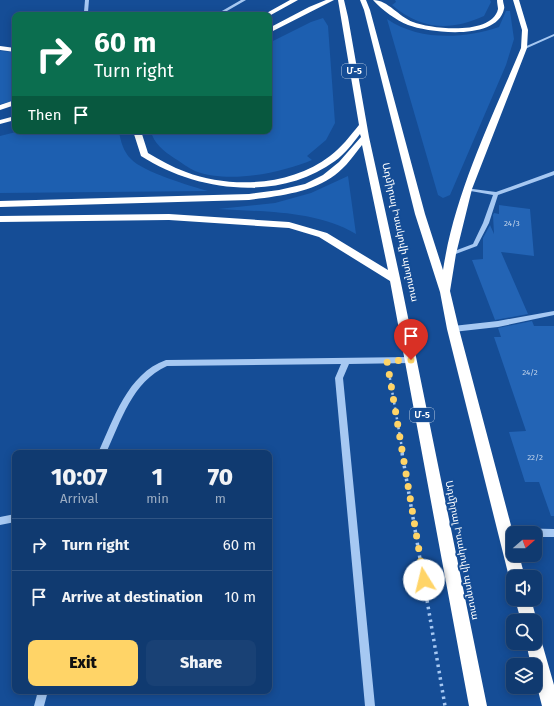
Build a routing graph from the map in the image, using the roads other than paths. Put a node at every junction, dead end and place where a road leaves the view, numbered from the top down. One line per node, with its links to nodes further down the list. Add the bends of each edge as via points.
1 (87, 0): 10 (street)
2 (244, 0): 11 (street)
3 (294, 0): 12 (highway)
4 (331, 0): 13 (highway)
5 (340, 0): 24 (highway, Ադմիրալ Իսակովի պողոտա / Մ-5)
6 (363, 0): 33 (highway, Ադմիրալ Իսակովի պողոտա / Մ-5, via 420,214)
7 (376, 0): 8 (highway, via 399,18 410,23 428,28 458,30 484,26 495,20 501,9)
8 (500, 0)
9 (516, 0): 18 (highway, via 525,30)
10 (86, 12)
11 (222, 12)
12 (272, 12)
13 (272, 29)
14 (554, 36): 18 (street)
15 (0, 43): 16 (highway)
16 (12, 44)
17 (0, 48): 19 (highway)
18 (524, 48): 27 (highway)
19 (12, 50)
20 (12, 104): 21 (highway)
21 (0, 108)
22 (12, 119): 23 (highway)
23 (0, 122)
24 (364, 131): 25 (highway, via 332,159 316,169 290,180 265,183 208,181 166,168 144,154); 29 (highway, via 337,168 327,177 309,185 276,193 249,197); 32 (highway, Ադմիրալ Իսակովի պողոտա / Մ-5)
25 (138, 134)
26 (554, 173): 28 (street)
27 (467, 189): 28 (street); 31 (highway)
28 (496, 194): 31 (street, via 475,245)
29 (0, 204)
30 (0, 219): 32 (highway, via 169,217 289,225 323,235)
31 (451, 254): 33 (highway)
32 (395, 279): 36 (highway, Ադմիրալ Իսակովի պողոտա / Մ-5)
33 (445, 292): 35 (highway, Ադմիրալ Իսակովի պողոտա / Մ-5)
34 (554, 313): 35 (street, via 498,324)
35 (453, 329): 41 (highway, Ադմիրալ Իսակովի պողոտա / Մ-5)
36 (411, 360): 37 (street); 48 (highway, Ադմիրալ Իսակովի պողոտա / Մ-5)
37 (346, 361): 38 (street, via 166,363 142,379 126,404); 47 (street, via 339,378)
38 (103, 450)
39 (12, 519): 40 (street)
40 (0, 521)
41 (506, 532)
42 (542, 533): 43 (street)
43 (554, 533)
44 (536, 650): 49 (highway)
45 (42, 694): 46 (street)
46 (39, 706)
47 (370, 706)
48 (478, 706)
49 (550, 706)

